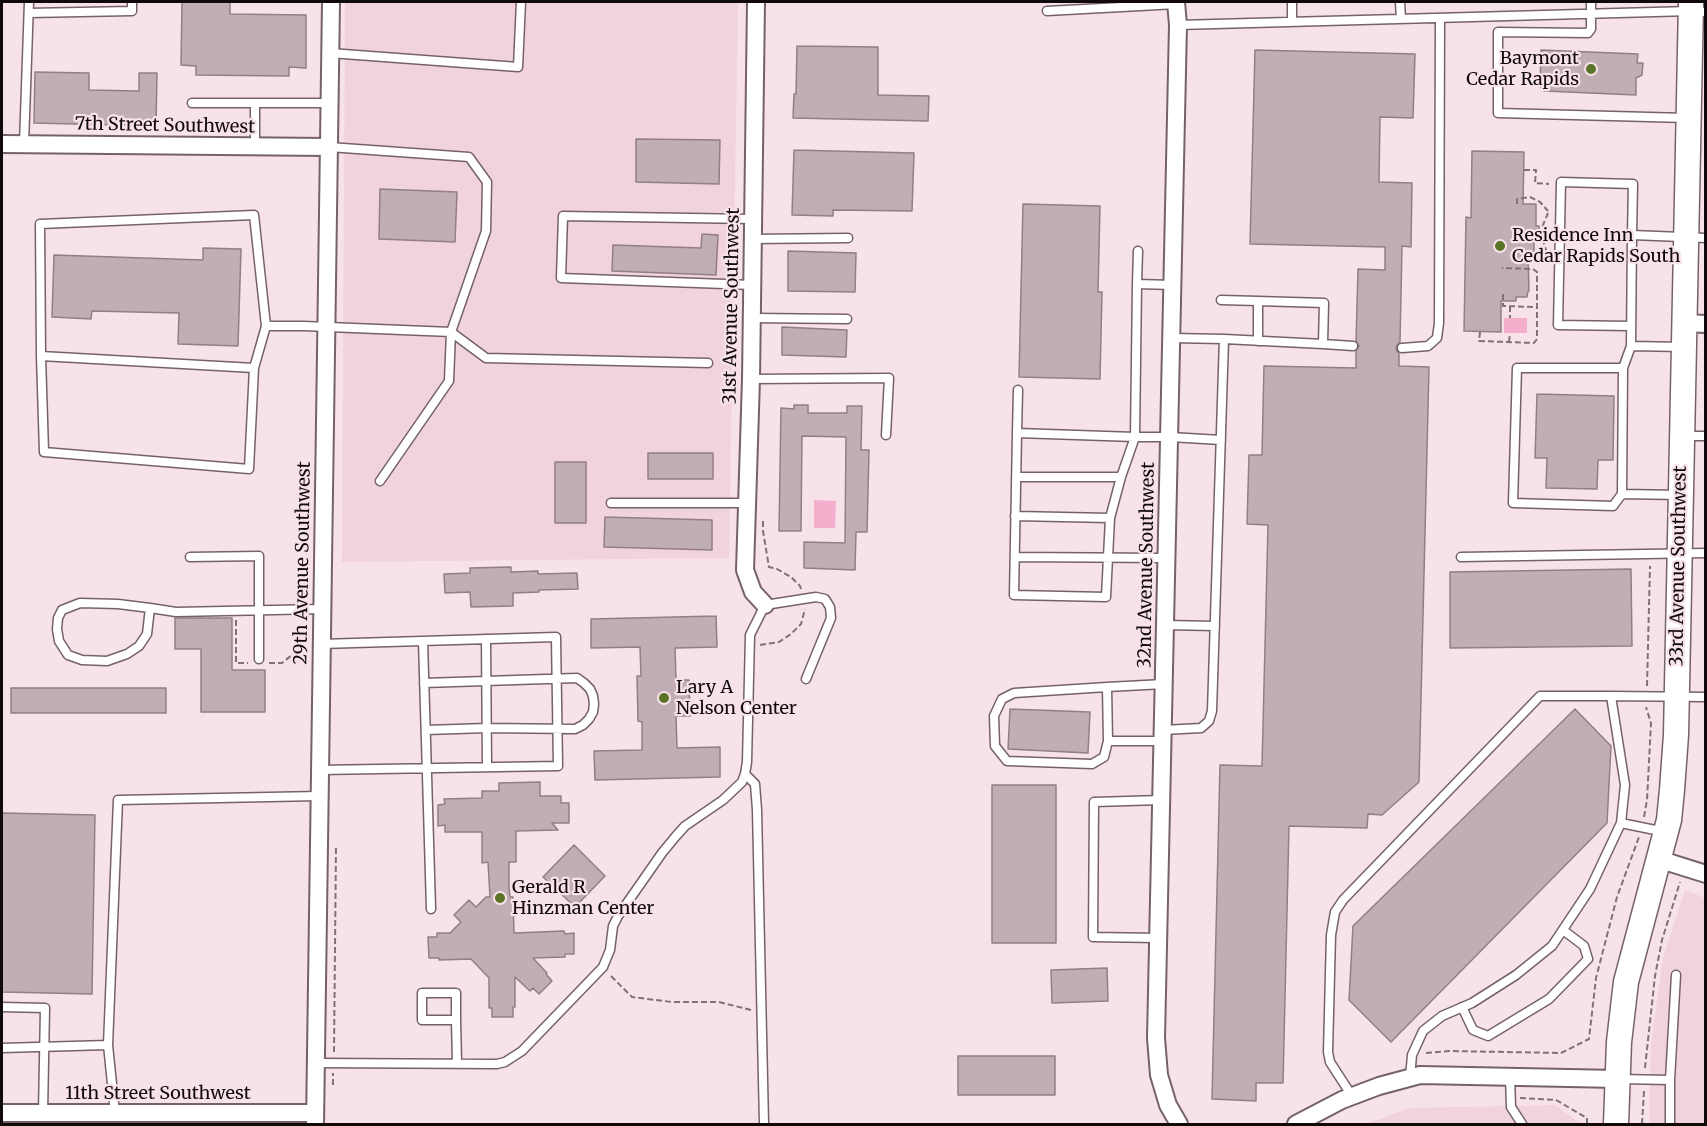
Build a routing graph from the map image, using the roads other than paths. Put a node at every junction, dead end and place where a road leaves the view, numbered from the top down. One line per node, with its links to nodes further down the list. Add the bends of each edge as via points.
1 (29, 2): 12 (lane)
2 (132, 2): 12 (lane, via 132,11)
3 (331, 2): 18 (street, 29th Avenue Southwest)
4 (521, 2): 18 (lane, via 518,67)
5 (756, 2): 27 (street, 31st Avenue Southwest)
6 (1292, 2): 16 (lane)
7 (1400, 2): 15 (lane)
8 (1591, 2): 13 (lane)
9 (1176, 3): 11 (lane); 17 (street, 32nd Avenue Southwest)
10 (1696, 8): 13 (lane); 22 (street, 33rd Avenue Southwest)
11 (1047, 11)
12 (29, 13): 24 (lane)
13 (1591, 14): 14 (lane); 22 (lane, via 1588,33 1498,32 1497,113)
14 (1440, 18): 15 (lane); 51 (lane, via 1439,323 1437,338 1428,346)
15 (1401, 19): 16 (lane)
16 (1293, 22): 17 (lane)
17 (1179, 25): 35 (street, 32nd Avenue Southwest)
18 (330, 53): 21 (street, 29th Avenue Southwest)
19 (192, 103): 20 (lane)
20 (255, 103): 21 (lane); 25 (lane)
21 (330, 103): 26 (street, 29th Avenue Southwest)
22 (1689, 118): 29 (street, 33rd Avenue Southwest)
23 (2, 144): 24 (street, 7th Street Southwest)
24 (24, 144): 25 (street, 7th Street Southwest)
25 (255, 146): 26 (street, 7th Street Southwest)
26 (329, 147): 42 (street, 29th Avenue Southwest); 44 (lane, via 469,157 487,182 486,231)
27 (752, 219): 31 (street, 31st Avenue Southwest); 34 (lane, via 563,216 561,278)
28 (1632, 235): 29 (lane); 41 (lane); 41 (lane, via 1633,183 1561,182 1558,325)
29 (1696, 237): 43 (street, 33rd Avenue Southwest)
30 (848, 238): 31 (lane)
31 (752, 239): 34 (street, 31st Avenue Southwest)
32 (1138, 251): 33 (lane)
33 (1137, 284): 35 (lane); 62 (lane)
34 (752, 285): 38 (street, 31st Avenue Southwest)
35 (1173, 285): 45 (street, 32nd Avenue Southwest)
36 (1221, 300): 37 (lane)
37 (1258, 301): 47 (lane); 48 (lane, via 1324,303)
38 (752, 318): 39 (lane); 56 (street, 31st Avenue Southwest)
39 (847, 319)
40 (266, 326): 42 (lane); 52 (lane, via 254,215 40,224); 54 (lane)
41 (1630, 326): 50 (lane)
42 (326, 327): 44 (lane); 83 (street, 29th Avenue Southwest)
43 (1691, 331): 50 (lane); 60 (street, 33rd Avenue Southwest)
44 (451, 332): 53 (lane, via 486,358); 67 (lane, via 449,381)
45 (1172, 338): 46 (lane); 63 (street, 32nd Avenue Southwest)
46 (1224, 339): 47 (lane); 64 (lane)
47 (1258, 341): 48 (lane)
48 (1323, 344): 49 (lane)
49 (1353, 346)
50 (1631, 346): 55 (lane)
51 (1402, 348)
52 (41, 356): 54 (lane); 54 (lane, via 44,452 249,469)
53 (708, 363)
54 (254, 368)
55 (1623, 368): 68 (lane); 68 (lane, via 1517,368 1514,503 1613,506)
56 (751, 379): 59 (lane, via 888,378); 71 (street, 31st Avenue Southwest)
57 (1018, 390): 58 (lane)
58 (1017, 433): 62 (lane); 65 (lane)
59 (886, 435)
60 (1682, 435): 61 (lane); 69 (street, 33rd Avenue Southwest)
61 (1706, 436)
62 (1135, 437): 63 (lane); 66 (lane)
63 (1170, 437): 64 (lane); 80 (street, 32nd Avenue Southwest)
64 (1221, 440): 86 (lane)
65 (1016, 477): 66 (lane); 72 (lane)
66 (1121, 477): 73 (lane)
67 (380, 482)
68 (1623, 494): 69 (lane)
69 (1681, 495): 74 (street, 33rd Avenue Southwest)
70 (611, 503): 71 (lane)
71 (747, 503): 81 (street, 31st Avenue Southwest, via 745,570 753,592)
72 (1015, 516): 73 (lane); 77 (lane)
73 (1110, 518): 79 (lane)
74 (1679, 553): 75 (lane); 78 (lane); 98 (street, 33rd Avenue Southwest)
75 (1706, 553)
76 (190, 556): 84 (lane, via 259,556)
77 (1015, 557): 79 (lane); 79 (lane, via 1014,595 1106,597)
78 (1461, 557)
79 (1108, 558): 80 (lane)
80 (1167, 558): 85 (street, 32nd Avenue Southwest)
81 (765, 605): 92 (lane, via 816,597 825,598 830,607 831,618); 108 (lane, via 750,634)
82 (150, 608): 82 (lane, via 80,603 62,610 58,618 59,641 68,655 82,660 106,661 127,654 147,634); 84 (lane, via 176,612)
83 (322, 609): 84 (lane); 89 (street, 29th Avenue Southwest)
84 (259, 610): 90 (lane)
85 (1165, 625): 86 (lane); 95 (street, 32nd Avenue Southwest)
86 (1215, 626): 103 (lane, via 1209,721 1202,728)
87 (486, 639): 88 (lane); 91 (lane, via 556,638); 93 (lane)
88 (423, 641): 89 (lane); 94 (lane)
89 (321, 644): 107 (street, 29th Avenue Southwest)
90 (259, 660)
91 (557, 679): 93 (lane); 101 (lane); 101 (lane, via 576,678 584,682 594,704 583,725 575,729)
92 (806, 679)
93 (486, 681): 94 (lane); 100 (lane)
94 (424, 683): 102 (lane)
95 (1164, 684): 96 (lane); 103 (street, 32nd Avenue Southwest)
96 (1107, 687): 104 (lane); 104 (lane, via 1014,693 1002,699 994,716 994,746 1007,761 1092,764 1104,757)
97 (1611, 696): 98 (lane); 111 (lane, via 1625,785); 131 (lane, via 1540,696 1335,912 1328,1052 1330,1062)
98 (1676, 697): 99 (lane); 112 (street, 33rd Avenue Southwest)
99 (1706, 697)
100 (487, 728): 101 (lane); 102 (lane); 105 (lane)
101 (558, 728): 105 (lane, via 558,766)
102 (426, 730): 106 (lane)
103 (1163, 735): 104 (lane); 110 (street, 32nd Avenue Southwest)
104 (1108, 741)
105 (487, 767): 106 (lane)
106 (427, 768): 107 (lane); 115 (lane)
107 (319, 770): 109 (street, 29th Avenue Southwest)
108 (746, 774): 126 (lane, via 736,789 685,826 662,853 618,916 603,967 522,1051 497,1064); 137 (lane, via 755,784 758,810)
109 (319, 796): 122 (lane, via 118,800); 125 (street, 29th Avenue Southwest)
110 (1161, 801): 117 (street, 32nd Avenue Southwest); 117 (lane, via 1094,802 1093,937)
111 (1621, 823): 112 (lane); 116 (lane, via 1590,889)
112 (1666, 832): 113 (street, 33rd Avenue Southwest)
113 (1658, 859): 114 (street); 129 (street, 33rd Avenue Southwest, via 1626,982)
114 (1706, 874)
115 (431, 909)
116 (1563, 930): 120 (lane, via 1552,946 1516,975); 120 (lane, via 1584,945 1588,959 1549,999 1488,1036 1473,1030)
117 (1158, 938): 138 (street, 32nd Avenue Southwest, via 1159,1075)
118 (1676, 975): 130 (lane)
119 (2, 1007): 124 (lane, via 45,1008)
120 (1462, 1007): 128 (lane, via 1423,1031 1412,1055)
121 (456, 1020): 121 (lane, via 456,993 422,993 422,1020); 126 (lane)
122 (108, 1045): 124 (lane); 134 (lane)
123 (2, 1048): 124 (lane)
124 (45, 1048): 133 (lane)
125 (316, 1063): 126 (lane); 136 (street, 29th Avenue Southwest)
126 (457, 1064)
127 (1510, 1077): 128 (street); 129 (street); 140 (lane, via 1511,1107)
128 (1410, 1078): 131 (street)
129 (1618, 1079): 130 (lane); 141 (street, 33rd Avenue Southwest)
130 (1671, 1080): 142 (lane)
131 (1352, 1096): 139 (street)
132 (2, 1113): 133 (street, 11th Street Southwest)
133 (43, 1113): 134 (street, 11th Street Southwest)
134 (115, 1113): 135 (street, 11th Street Southwest)
135 (225, 1119): 136 (street, 11th Street Southwest)
136 (315, 1119)
137 (764, 1125)
138 (1179, 1125)
139 (1296, 1125)
140 (1522, 1125)
141 (1616, 1125)
142 (1670, 1125)

